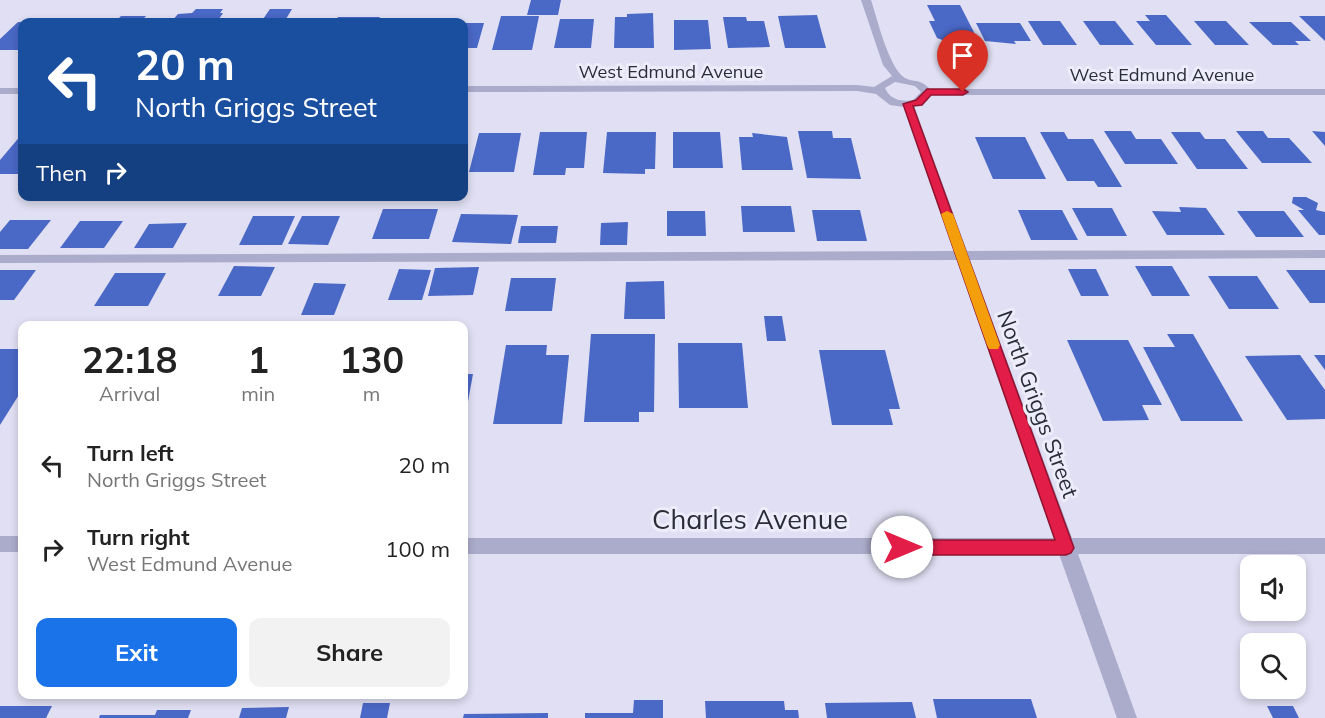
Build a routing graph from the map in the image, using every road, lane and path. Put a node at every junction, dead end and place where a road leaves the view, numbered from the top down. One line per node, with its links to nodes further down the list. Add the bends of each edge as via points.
1 (866, 0): 2 (street, via 888,65)
2 (900, 79): 6 (street, via 886,81); 7 (street, via 918,83)
3 (468, 89): 6 (street, West Edmund Avenue)
4 (0, 91): 5 (street)
5 (18, 91)
6 (879, 91): 9 (street, via 892,102)
7 (927, 92): 8 (street, West Edmund Avenue); 9 (street, via 926,98)
8 (1325, 92)
9 (908, 104): 10 (street, North Griggs Street)
10 (961, 254): 11 (street); 12 (street); 17 (street, North Griggs Street)
11 (1325, 254)
12 (0, 259)
13 (0, 544): 14 (street)
14 (18, 544)
15 (468, 546): 17 (street, Charles Avenue)
16 (1325, 546): 17 (street, Charles Avenue)
17 (1066, 548): 18 (street, North Griggs Street)
18 (1126, 718)

